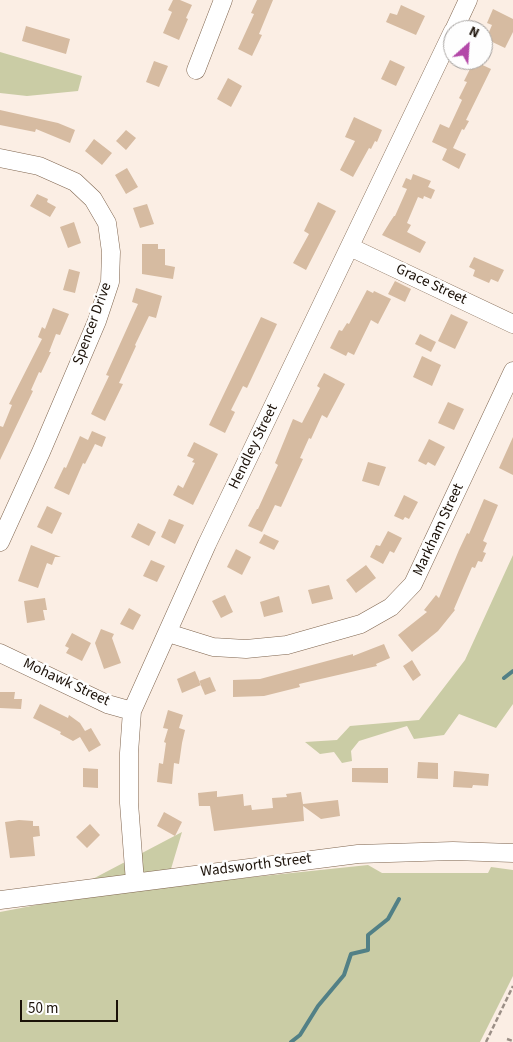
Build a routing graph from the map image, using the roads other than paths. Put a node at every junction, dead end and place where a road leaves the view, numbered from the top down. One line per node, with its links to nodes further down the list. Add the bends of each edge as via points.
1 (223, 0): 5 (street)
2 (468, 0): 3 (street, Hendley Street)
3 (458, 20)
4 (443, 52): 7 (street, Hendley Street)
5 (196, 70)
6 (0, 158): 10 (street, Spencer Drive, via 39,166 75,182 93,199 107,223 111,252 110,282 97,321)
7 (350, 247): 8 (street, Grace Street); 11 (street, Hendley Street)
8 (513, 324)
9 (513, 371): 11 (street, Markham Street, via 413,584 391,607 361,624 288,645 246,649 213,646)
10 (0, 542)
11 (168, 632): 13 (street, Hendley Street)
12 (0, 653): 13 (street, Mohawk Street, via 107,704)
13 (132, 711): 15 (street, Hendley Street, via 129,803)
14 (513, 854): 15 (street, Wadsworth Street, via 453,850 358,854)
15 (135, 882): 16 (street, Wadsworth Street)
16 (0, 900)

